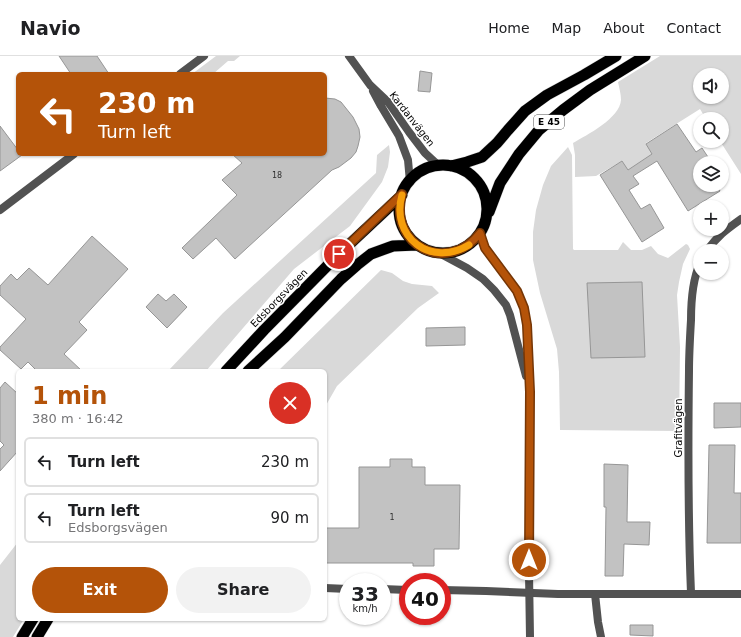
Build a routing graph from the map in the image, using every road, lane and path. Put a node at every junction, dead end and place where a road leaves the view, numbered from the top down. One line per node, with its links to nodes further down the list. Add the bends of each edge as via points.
1 (204, 56): 5 (street)
2 (349, 56): 6 (street, Kardanvägen)
3 (616, 56): 8 (highway, E 45, via 547,95 525,111 482,157)
4 (645, 56): 12 (highway, E 45, via 590,90 540,130 519,154 500,183)
5 (183, 72)
6 (370, 85): 8 (street, Kardanvägen, via 388,102 424,153); 9 (street, Kardanvägen, via 399,136 408,160)
7 (71, 156): 11 (street)
8 (444, 166): 9 (highway, E 45, via 423,171); 12 (highway, E 45, via 462,170 479,184 486,197)
9 (410, 182): 10 (highway, E 45)
10 (402, 194): 16 (highway, E 45, via 402,222 406,232); 19 (highway, Edsborgsvägen / E 45, via 339,254)
11 (0, 210)
12 (486, 219): 14 (highway, E 45)
13 (741, 219): 15 (street)
14 (480, 233): 17 (highway, E 45, via 463,249); 21 (street, via 485,248 517,291 524,308)
15 (712, 244)
16 (417, 245): 17 (highway, E 45); 20 (highway, E 45, via 393,246 371,254 341,279)
17 (439, 253): 21 (street, via 483,279 506,305)
18 (694, 280): 26 (street, Grafitvägen, via 689,351 688,445)
19 (228, 369)
20 (250, 369)
21 (530, 392): 25 (street)
22 (327, 588): 23 (street)
23 (339, 589)
24 (451, 590): 25 (street)
25 (529, 593): 27 (street); 33 (street)
26 (692, 593): 27 (street); 28 (street)
27 (595, 594): 34 (street)
28 (741, 594)
29 (32, 621): 31 (highway)
30 (47, 621): 32 (highway)
31 (22, 637)
32 (37, 637)
33 (530, 637)
34 (601, 637)

